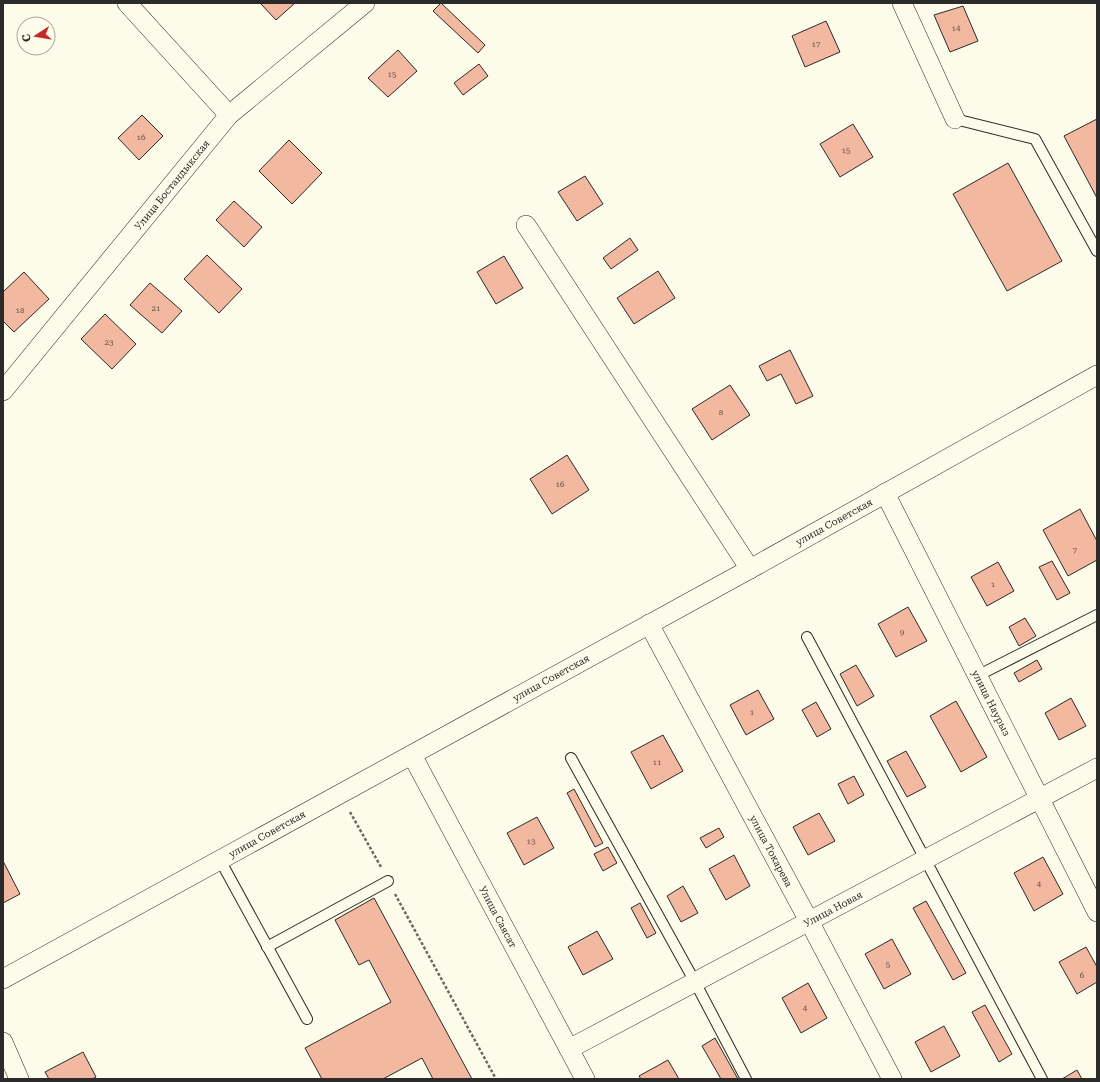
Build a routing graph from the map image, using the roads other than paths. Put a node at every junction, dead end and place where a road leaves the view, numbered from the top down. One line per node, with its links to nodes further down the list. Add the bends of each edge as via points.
1 (127, 3): 4 (street)
2 (365, 3): 4 (street, Улица Бостандыкская)
3 (902, 3): 5 (street)
4 (229, 115): 9 (street, Улица Бостандыкская)
5 (954, 119): 7 (lane, via 1035,139)
6 (526, 225): 11 (street)
7 (1097, 251)
8 (1097, 375): 10 (street, улица Советская)
9 (3, 390)
10 (885, 493): 11 (street, улица Советская); 15 (street, улица Наурыз)
11 (750, 569): 13 (street, улица Советская)
12 (1097, 615): 15 (lane)
13 (649, 624): 16 (street, улица Советская); 24 (street, улица Токарева)
14 (807, 637): 20 (lane)
15 (977, 676): 19 (street, улица Наурыз)
16 (412, 755): 21 (street, улица Советская); 30 (street, Улица Саясат)
17 (571, 758): 27 (lane)
18 (1097, 768): 19 (street, Улица Новая)
19 (1039, 799): 20 (street, Улица Новая); 23 (street, улица Наурыз)
20 (926, 859): 24 (street, Улица Новая); 35 (lane)
21 (220, 860): 25 (lane); 26 (street, улица Советская)
22 (388, 881): 25 (lane)
23 (1097, 912)
24 (809, 921): 27 (street, Улица Новая); 34 (street, улица Токарева)
25 (267, 947): 28 (lane)
26 (3, 979)
27 (695, 982): 30 (street, Улица Новая); 33 (lane)
28 (307, 1019)
29 (3, 1042): 31 (street)
30 (569, 1049): 32 (street, Улица Саясат)
31 (20, 1079)
32 (585, 1079)
33 (746, 1079)
34 (892, 1079)
35 (1042, 1079)

